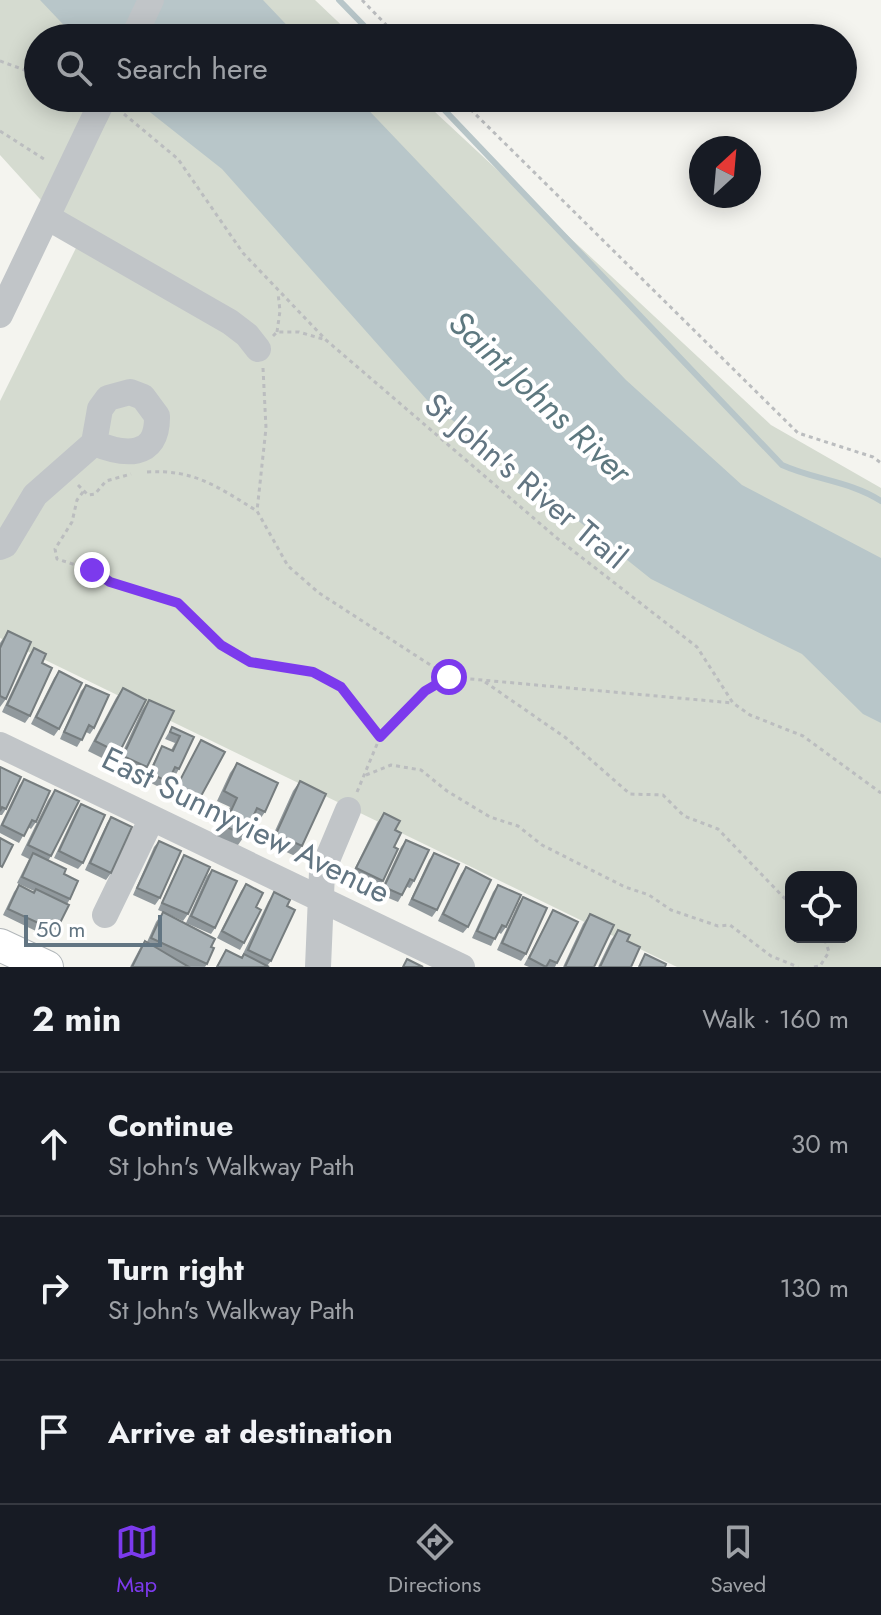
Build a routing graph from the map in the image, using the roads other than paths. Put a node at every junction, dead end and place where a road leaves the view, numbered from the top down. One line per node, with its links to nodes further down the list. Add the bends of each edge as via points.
1 (151, 0): 2 (street)
2 (140, 24)
3 (106, 112): 4 (street)
4 (47, 217): 5 (street); 6 (street, via 247,335)
5 (0, 315)
6 (267, 341)
7 (94, 443): 8 (street, via 27,504)
8 (0, 547)
9 (0, 745): 11 (street, East Sunnyview Avenue)
10 (348, 810): 12 (street, via 322,872)
11 (152, 818): 12 (street, East Sunnyview Avenue); 13 (street)
12 (321, 900): 16 (street); 17 (street, East Sunnyview Avenue)
13 (105, 915)
14 (0, 945): 15 (main road)
15 (47, 967)
16 (318, 967)
17 (462, 967)

